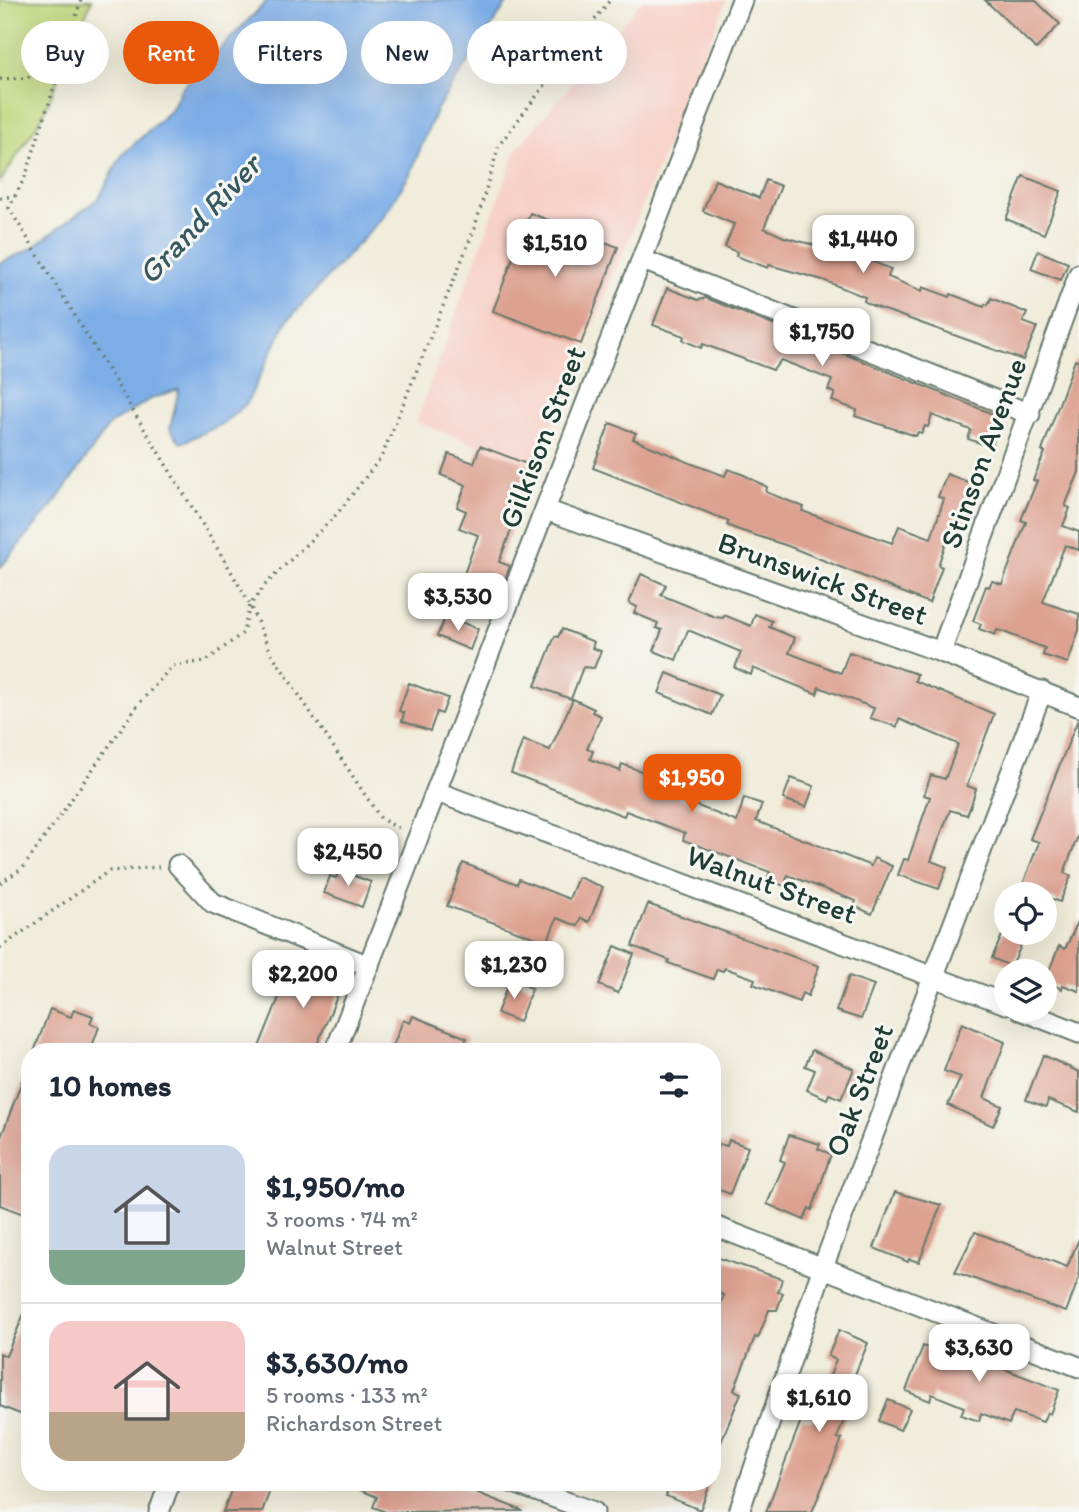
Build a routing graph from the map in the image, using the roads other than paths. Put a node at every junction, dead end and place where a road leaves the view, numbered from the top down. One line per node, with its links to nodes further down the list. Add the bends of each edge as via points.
1 (742, 0): 2 (street, Gilkison Street)
2 (643, 260): 4 (street); 5 (street, Gilkison Street)
3 (1079, 274): 4 (street, Stinson Avenue)
4 (1030, 414): 6 (street, Stinson Avenue)
5 (545, 510): 6 (street, Brunswick Street); 9 (street, Gilkison Street)
6 (941, 652): 7 (street, Brunswick Street)
7 (1042, 691): 8 (street, Brunswick Street); 12 (street, Oak Street)
8 (1079, 707)
9 (438, 792): 11 (street, Gilkison Street); 12 (street, Walnut Street)
10 (178, 865): 11 (street, via 213,903)
11 (369, 966): 16 (street, Gilkison Street)
12 (934, 975): 13 (street, Walnut Street); 18 (street, Oak Street)
13 (994, 999)
14 (1051, 1022): 15 (street)
15 (1079, 1033)
16 (339, 1043)
17 (721, 1228): 18 (street)
18 (822, 1267): 19 (street); 24 (street, Oak Street)
19 (1079, 1367)
20 (167, 1491): 22 (street)
21 (536, 1491): 23 (street)
22 (159, 1512)
23 (594, 1512)
24 (739, 1512)

